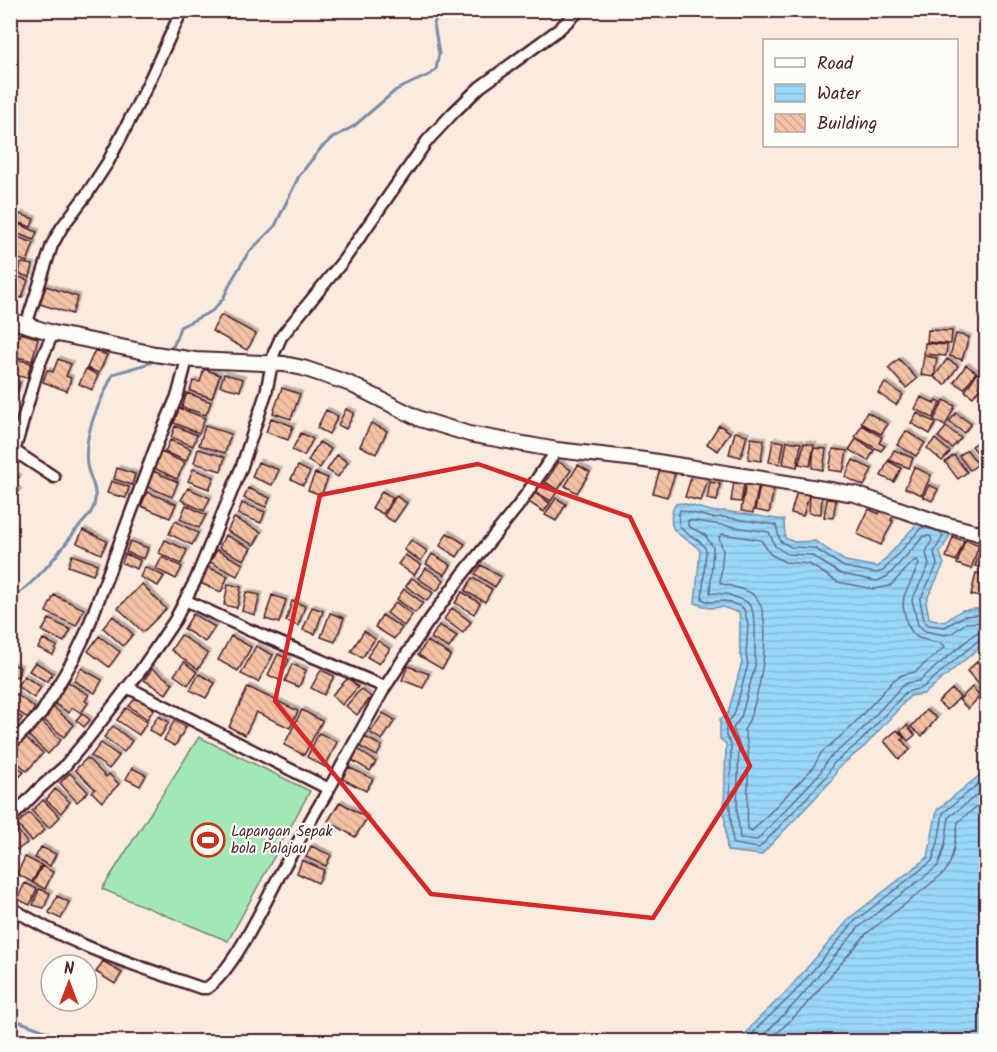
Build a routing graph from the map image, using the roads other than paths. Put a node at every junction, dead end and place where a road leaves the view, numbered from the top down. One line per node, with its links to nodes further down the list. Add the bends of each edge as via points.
1 (182, 10): 4 (street, via 108,162 52,245)
2 (580, 10): 7 (street, via 480,87 428,141 343,261 281,337)
3 (10, 320): 4 (main road)
4 (26, 325): 5 (main road)
5 (53, 333): 6 (main road); 9 (street, via 39,365 15,448)
6 (185, 359): 7 (main road); 14 (street, via 178,394 86,633 40,714)
7 (272, 363): 8 (main road, via 333,377 448,429); 11 (street, via 242,466)
8 (557, 450): 10 (main road, via 855,494); 13 (street, via 443,601)
9 (54, 477)
10 (987, 535)
11 (185, 600): 12 (street); 13 (street)
12 (127, 687): 15 (street); 16 (street, via 63,768)
13 (385, 687): 15 (street)
14 (10, 745)
15 (330, 789): 17 (street, via 259,916 229,963 207,988 99,952)
16 (10, 819)
17 (10, 907)

